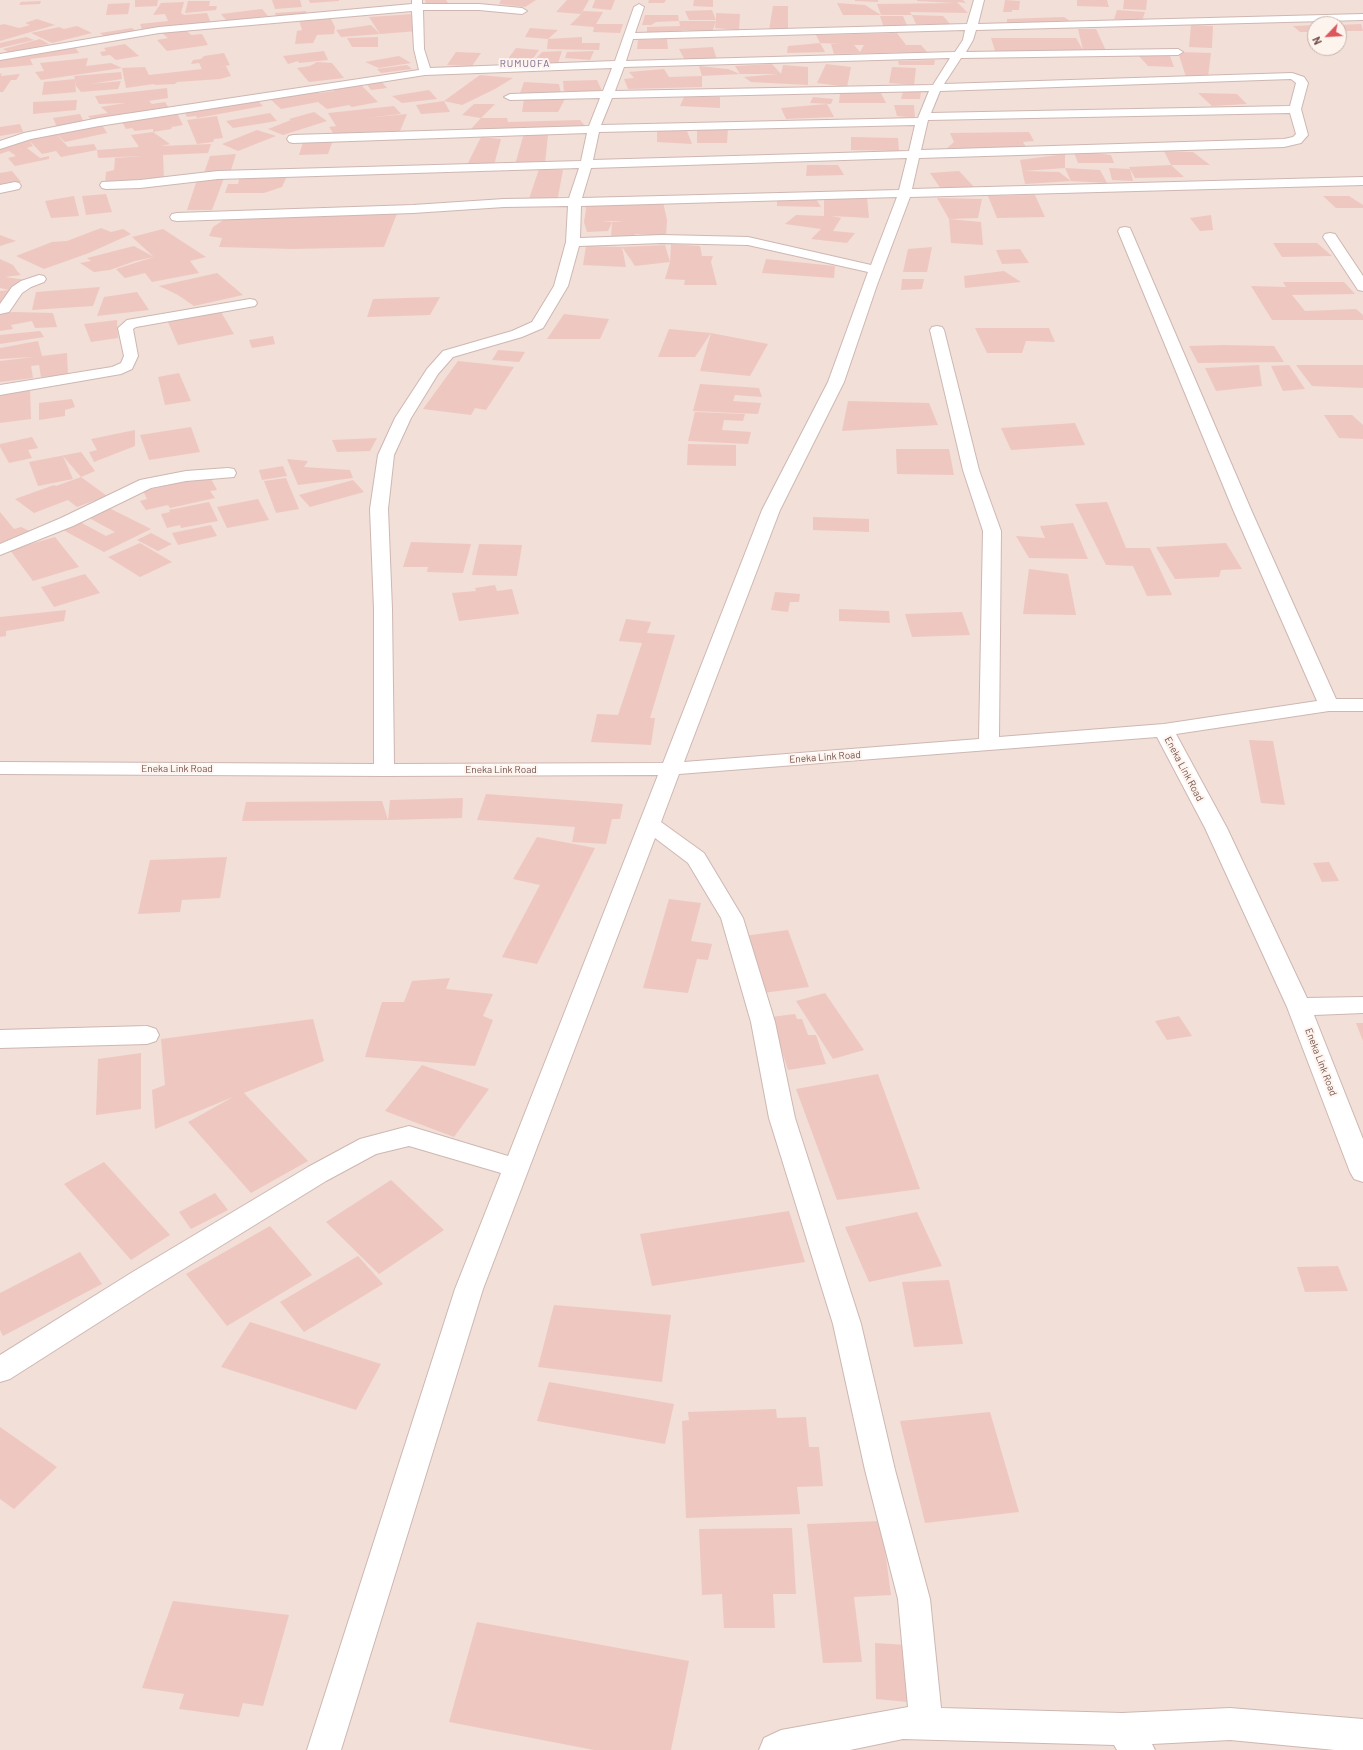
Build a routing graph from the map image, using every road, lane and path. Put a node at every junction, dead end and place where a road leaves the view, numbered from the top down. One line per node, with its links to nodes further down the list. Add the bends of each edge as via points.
1 (980, 0): 6 (street)
2 (417, 3): 4 (street); 10 (street, via 158,30 64,44); 12 (street, via 419,49)
3 (639, 6): 7 (street)
4 (522, 11)
5 (1363, 17): 6 (street)
6 (972, 27): 7 (street); 9 (street, via 963,49)
7 (629, 36): 11 (street)
8 (1178, 52): 9 (street)
9 (957, 55): 11 (street); 13 (street)
10 (0, 57)
11 (619, 65): 12 (street); 14 (street)
12 (425, 72): 20 (street, via 100,122 28,136)
13 (936, 88): 14 (street); 16 (street, via 1292,76 1300,79 1302,83); 17 (street)
14 (607, 94): 15 (street); 18 (street)
15 (510, 97)
16 (1295, 108): 17 (street); 21 (street, via 1302,135 1297,140 1284,142)
17 (923, 119): 18 (street); 21 (street)
18 (594, 129): 19 (street); 22 (street)
19 (294, 139)
20 (0, 145)
21 (914, 155): 22 (street); 27 (street)
22 (586, 165): 25 (street, via 218,175); 28 (street)
23 (1363, 181): 27 (street)
24 (14, 186): 26 (street)
25 (106, 186)
26 (0, 189)
27 (905, 193): 28 (street); 33 (street)
28 (575, 201): 29 (street); 32 (street)
29 (177, 217)
30 (1126, 231): 42 (street, via 1243,512)
31 (1330, 237): 35 (street)
32 (573, 242): 33 (street, via 662,239 748,241); 48 (street, via 561,286 538,325 517,334 448,354 432,372 403,418 386,455 379,509)
33 (876, 270): 47 (street, via 836,382 771,510)
34 (39, 279): 37 (street, via 17,290 4,309)
35 (1363, 287)
36 (250, 302): 39 (street, via 132,323 125,328 131,356 127,366 116,371)
37 (0, 310)
38 (937, 330): 45 (street, via 971,470 992,531)
39 (0, 390)
40 (228, 473): 41 (street, via 186,476 146,484 67,522)
41 (0, 550)
42 (1329, 705): 43 (street); 44 (street)
43 (1363, 705)
44 (1164, 730): 45 (street, Eneka Link Road); 51 (street, Eneka Link Road, via 1216,828)
45 (990, 744): 47 (street, Eneka Link Road)
46 (0, 768): 48 (street, Eneka Link Road)
47 (670, 769): 48 (street, Eneka Link Road); 49 (street)
48 (384, 770)
49 (648, 824): 54 (street); 57 (street, via 696,858 732,918 763,1022 782,1118 847,1324 880,1470 914,1599)
50 (1363, 1005): 51 (street)
51 (1299, 1007): 55 (street, Eneka Link Road)
52 (147, 1036): 53 (street)
53 (0, 1039)
54 (516, 1168): 56 (street, via 409,1136 369,1146 317,1174); 60 (street, via 469,1289)
55 (1363, 1172)
56 (0, 1370)
57 (926, 1724): 59 (street); 61 (street, via 903,1723 780,1747)
58 (1363, 1736): 59 (street, via 1230,1724)
59 (1130, 1739)
60 (324, 1750)
61 (776, 1750)

